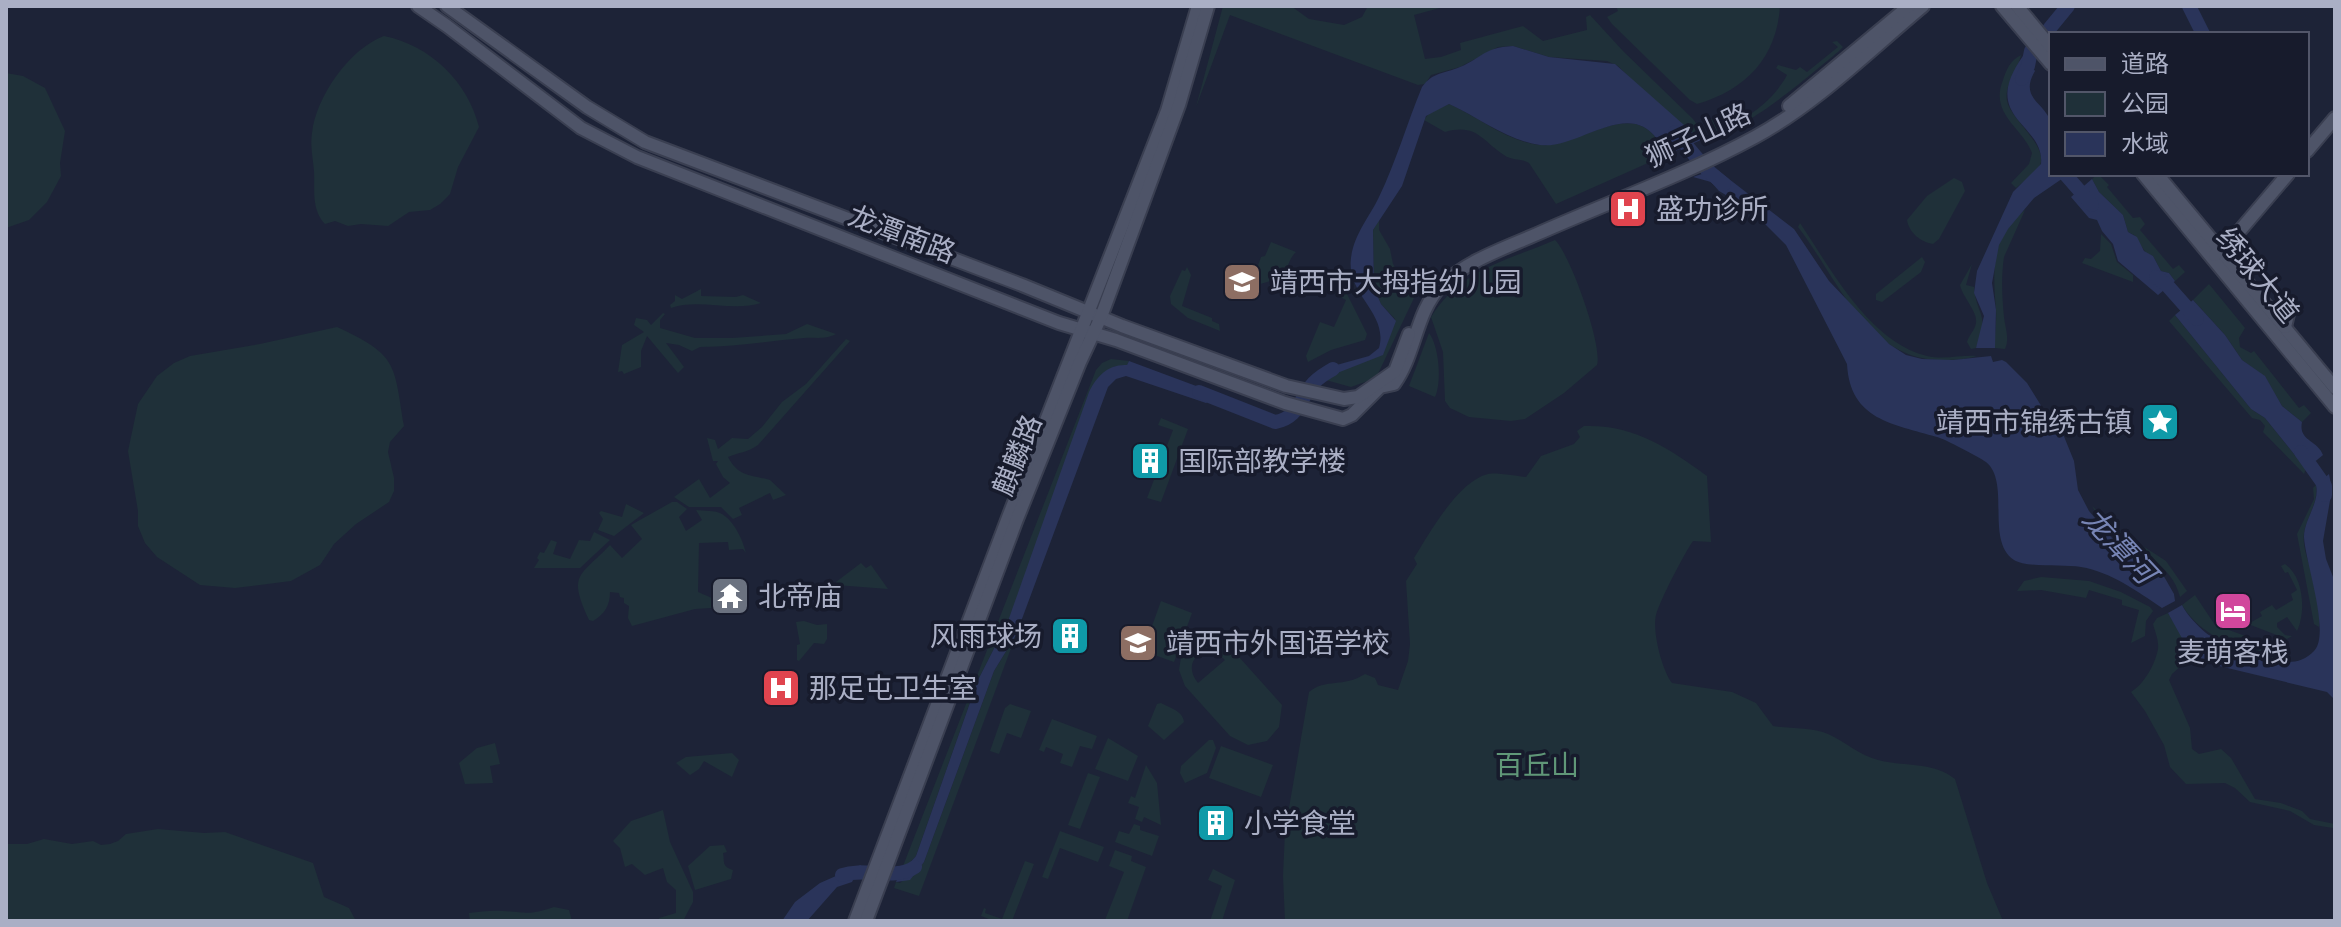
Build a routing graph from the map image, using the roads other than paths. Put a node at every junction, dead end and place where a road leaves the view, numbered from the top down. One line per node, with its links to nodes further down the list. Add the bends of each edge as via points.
1 (418, 6): 21 (main road, 龙潭南路, via 581,128 637,157)
2 (447, 6): 22 (main road, 龙潭南路, via 627,132)
3 (1198, 6): 26 (main road, 麒麟路)
4 (1208, 6): 26 (main road, 麒麟路, via 1175,117)
5 (1909, 6): 15 (main road, 狮子山路, via 1789,106)
6 (1923, 6): 15 (main road, 狮子山路, via 1792,114 1754,138)
7 (2002, 6): 9 (main road)
8 (2017, 6): 9 (main road)
9 (2032, 33): 10 (main road)
10 (2048, 57)
11 (2335, 107): 13 (main road)
12 (2335, 118): 14 (main road)
13 (2309, 139)
14 (2309, 149)
15 (1719, 150): 29 (main road, 狮子山路, via 1456,274 1433,296 1410,357)
16 (2145, 176): 24 (main road, 绣球大道)
17 (2158, 176): 24 (main road, 绣球大道)
18 (2277, 176): 24 (main road)
19 (2286, 176): 24 (main road)
20 (816, 197): 22 (main road)
21 (747, 201): 23 (main road); 28 (main road, 龙潭南路)
22 (822, 209): 26 (main road, 龙潭南路)
23 (758, 217)
24 (2214, 251): 27 (main road, 绣球大道); 31 (main road, 绣球大道)
25 (2289, 310): 27 (main road)
26 (1095, 314): 28 (main road, 麒麟路); 29 (main road, 龙潭南路, via 1293,388 1352,399)
27 (2285, 327): 30 (main road, 绣球大道)
28 (1088, 332): 29 (main road, 龙潭南路, via 1215,380 1343,419); 32 (main road, 麒麟路)
29 (1392, 380)
30 (2335, 388)
31 (2335, 407)
32 (871, 893): 33 (main road, 麒麟路); 34 (main road, 麒麟路)
33 (855, 921)
34 (866, 921)

